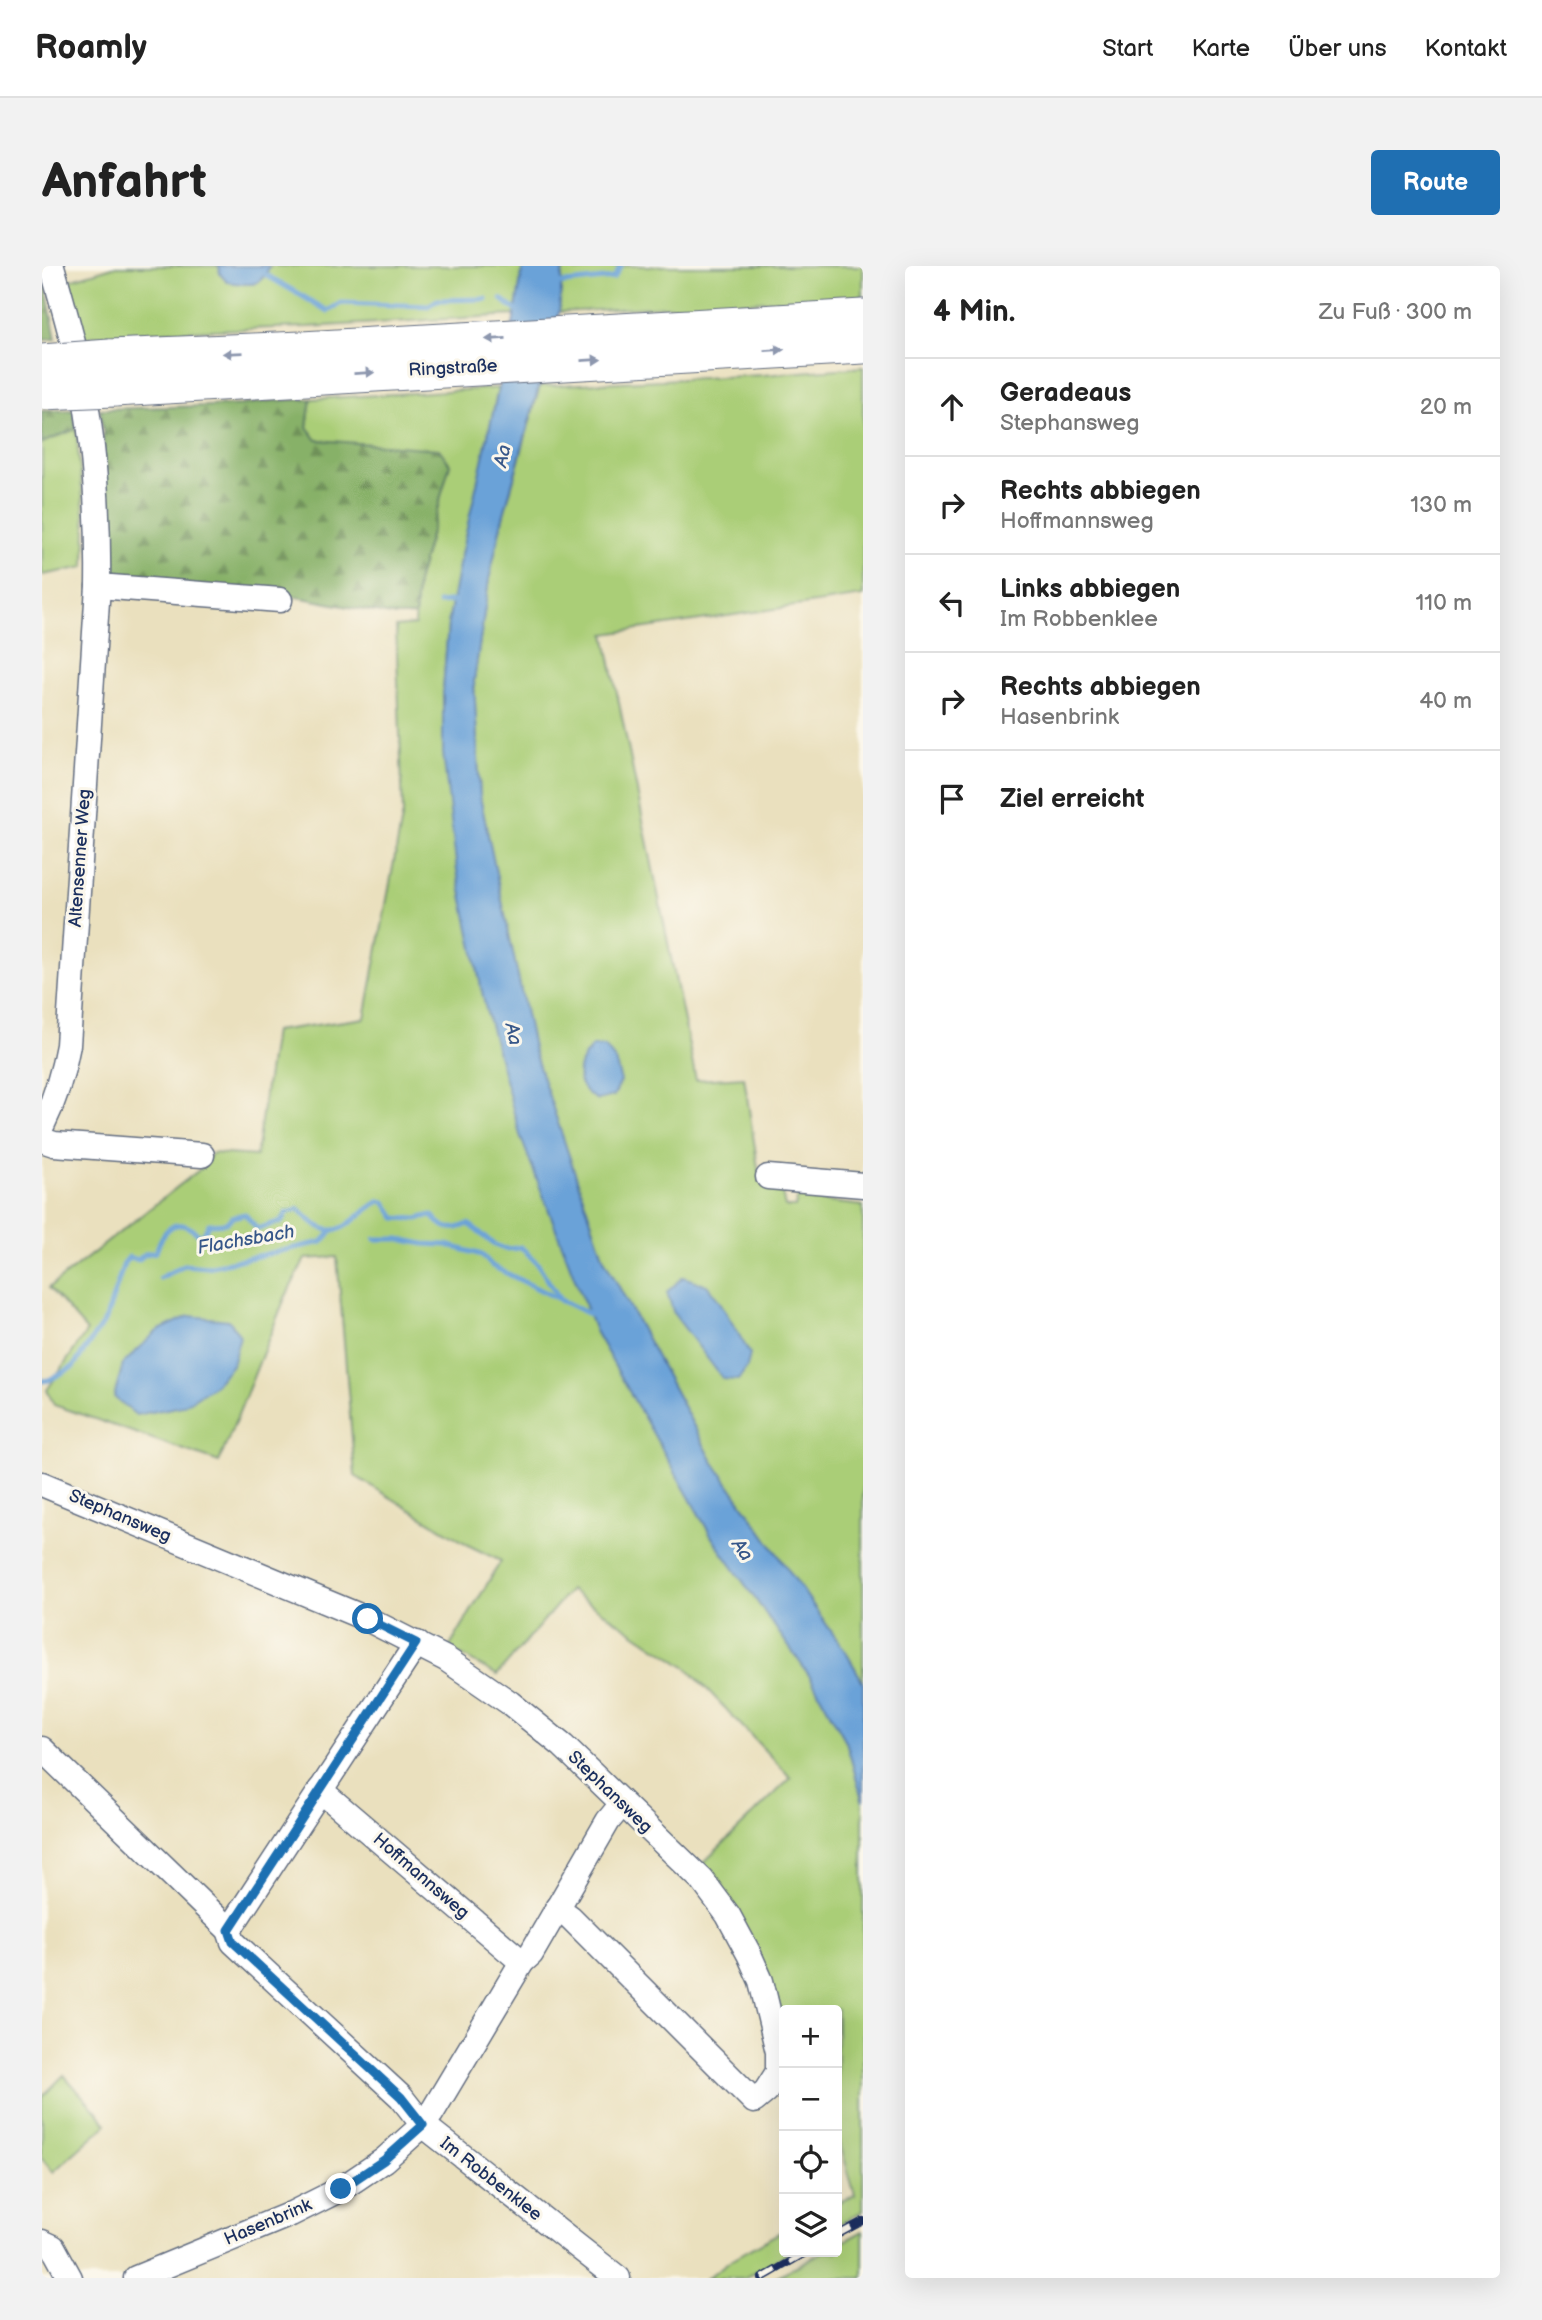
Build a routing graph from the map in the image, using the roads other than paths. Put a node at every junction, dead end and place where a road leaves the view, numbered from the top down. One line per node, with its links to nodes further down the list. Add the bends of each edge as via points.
1 (52, 266): 8 (street, Altensenner Weg, via 81,378 96,484)
2 (863, 318): 3 (highway, Ringstraße)
3 (708, 340): 4 (highway, Ringstraße, one-way to 4); 6 (highway, Ringstraße)
4 (863, 345)
5 (42, 363): 6 (highway, Ringstraße, bridge)
6 (112, 373): 7 (highway, Ringstraße, bridge)
7 (42, 391)
8 (98, 586): 9 (street); 10 (street, Altensenner Weg, via 68,1045 59,1086)
9 (280, 600)
10 (42, 1126)
11 (42, 1140): 12 (street)
12 (202, 1155)
13 (768, 1177): 14 (street)
14 (863, 1185)
15 (42, 1484): 16 (street, Stephansweg)
16 (416, 1643): 18 (street); 19 (street, Stephansweg, via 510,1703 563,1746)
17 (42, 1749): 21 (street, Im Robbenklee)
18 (320, 1790): 21 (street); 22 (street, Hoffmannsweg)
19 (622, 1804): 20 (street); 20 (street, Stephansweg, via 702,1880 749,1954 761,1981 778,2052 778,2072 766,2091 754,2101)
20 (557, 1908): 22 (street)
21 (229, 1930): 23 (street, Im Robbenklee, via 233,1942 401,2097)
22 (522, 1962): 23 (street)
23 (423, 2125): 26 (street, Hasenbrink, via 384,2160 341,2189); 27 (street, Im Robbenklee)
24 (42, 2242): 25 (street, via 52,2247)
25 (70, 2278)
26 (136, 2278)
27 (618, 2278)

